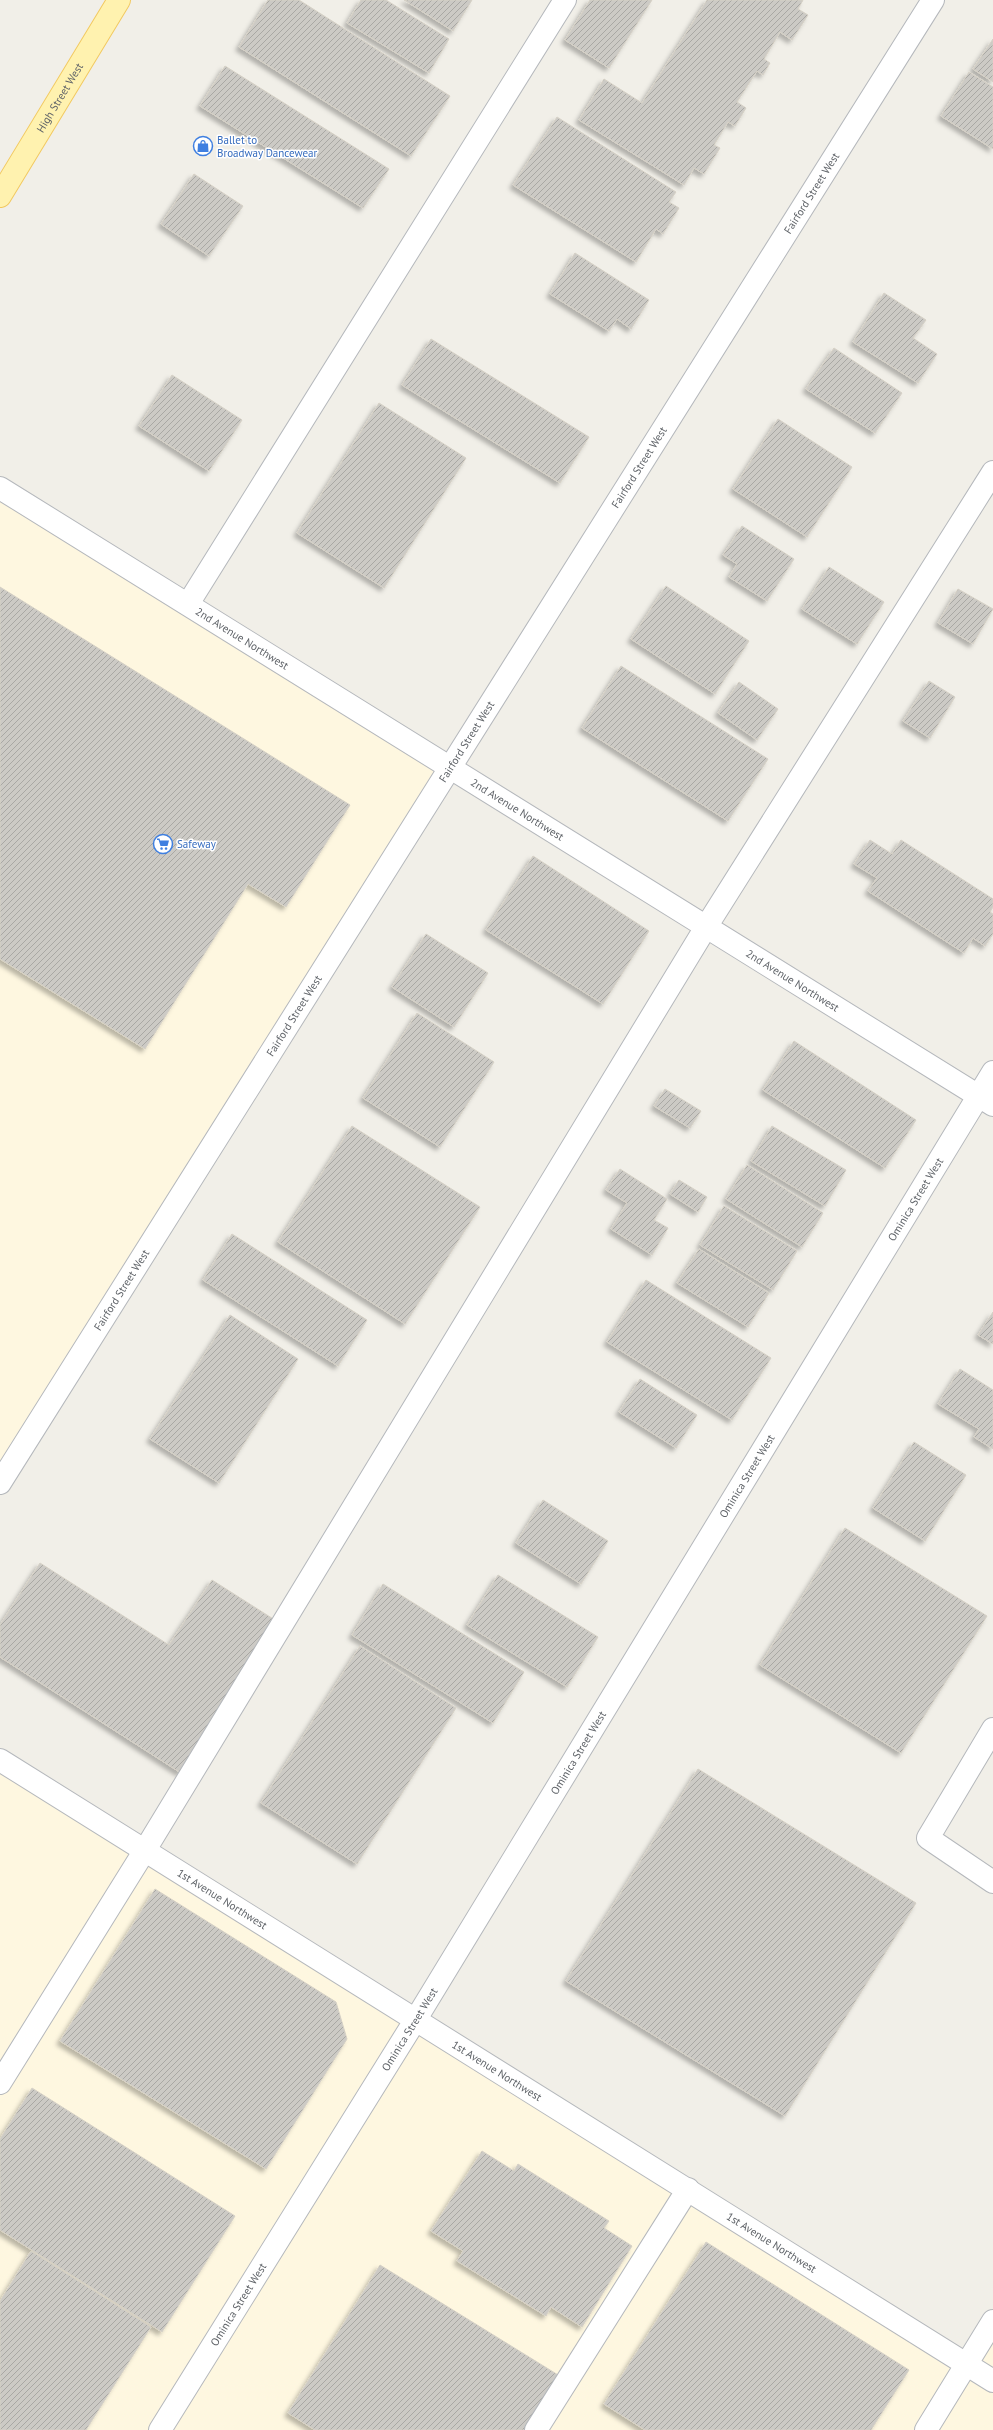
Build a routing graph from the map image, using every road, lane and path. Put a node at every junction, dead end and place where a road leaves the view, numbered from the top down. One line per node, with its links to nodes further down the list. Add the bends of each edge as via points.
1 (119, 0): 4 (main road, High Street West)
2 (566, 0): 7 (street)
3 (933, 0): 8 (street, Fairford Street West)
4 (0, 196)
5 (993, 472): 9 (street)
6 (0, 488): 7 (street, 2nd Avenue Northwest)
7 (188, 604): 8 (street, 2nd Avenue Northwest)
8 (451, 768): 9 (street, 2nd Avenue Northwest); 12 (street, Fairford Street West)
9 (706, 928): 11 (street, 2nd Avenue Northwest); 15 (street)
10 (993, 1072): 11 (street, Ominica Street West)
11 (986, 1101): 17 (street, Ominica Street West)
12 (0, 1483)
13 (993, 1729): 16 (street, via 928,1838)
14 (0, 1760): 15 (street, 1st Avenue Northwest)
15 (145, 1850): 17 (street, 1st Avenue Northwest); 18 (street)
16 (993, 1882)
17 (416, 2020): 19 (street, 1st Avenue Northwest); 23 (street, Ominica Street West)
18 (0, 2083)
19 (688, 2189): 21 (street, 1st Avenue Northwest); 24 (street)
20 (993, 2321): 21 (street)
21 (966, 2365): 22 (street, 1st Avenue Northwest); 25 (street)
22 (993, 2381)
23 (160, 2430)
24 (536, 2430)
25 (926, 2430)

